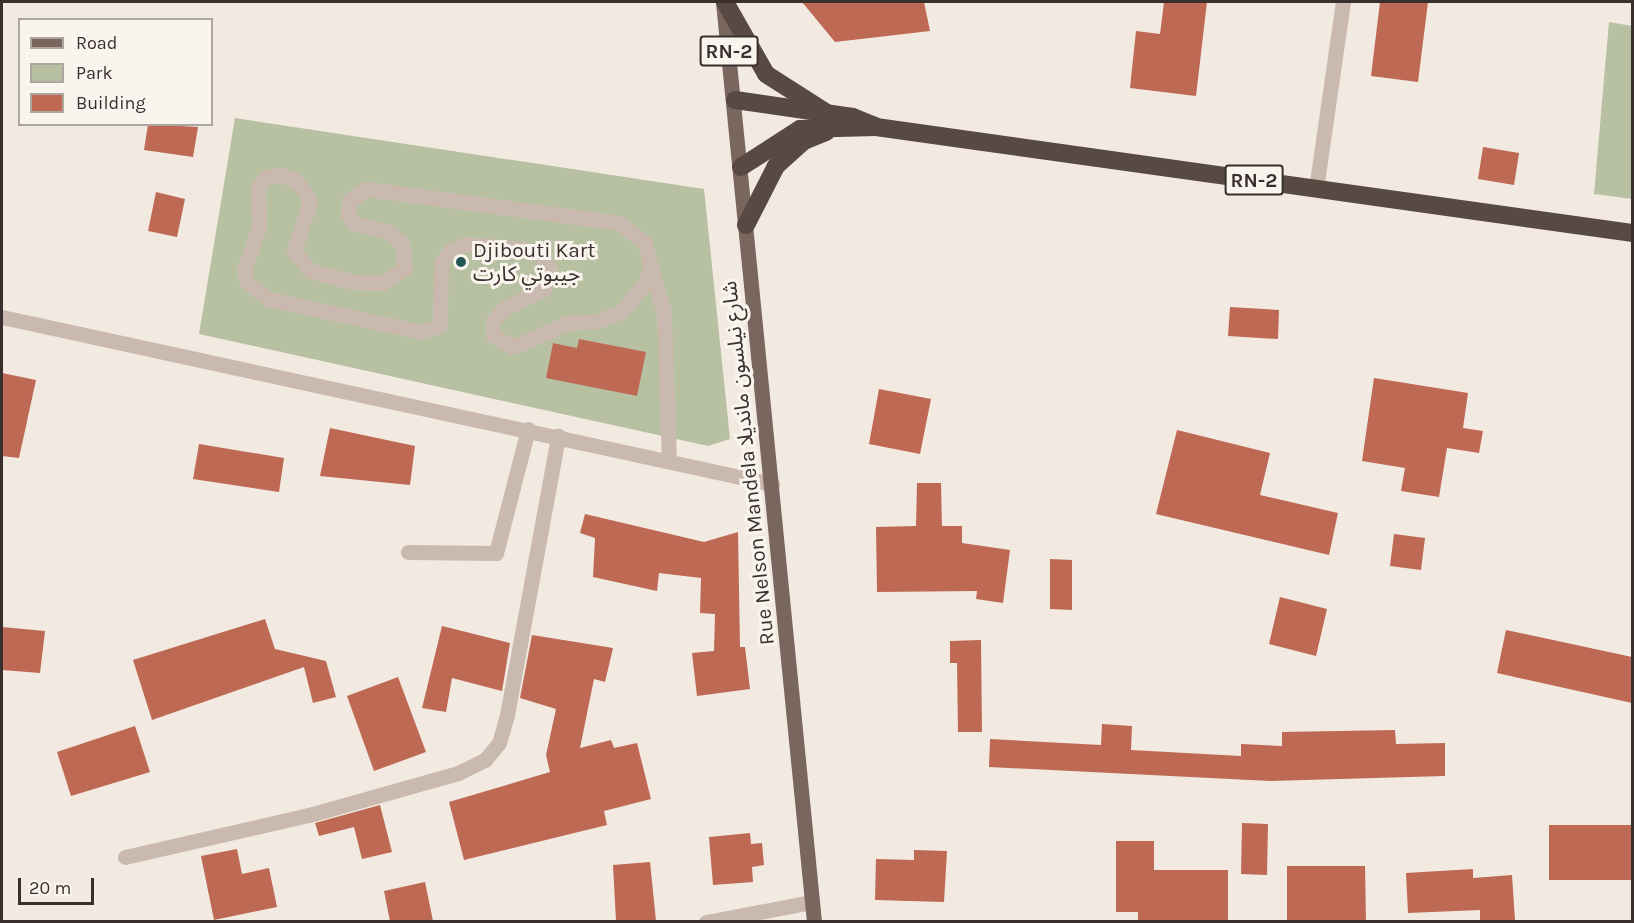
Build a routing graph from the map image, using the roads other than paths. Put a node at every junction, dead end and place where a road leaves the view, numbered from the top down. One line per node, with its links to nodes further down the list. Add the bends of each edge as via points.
1 (724, 2): 3 (main road, Rue Nelson Mandela شارع نيلسون مانديلا / RN-2); 4 (highway, via 766,74)
2 (1343, 2): 6 (street)
3 (735, 100): 4 (highway, RN-2); 5 (main road, Rue Nelson Mandela شارع نيلسون مانديلا)
4 (829, 122): 5 (highway, RN-2, via 788,134); 6 (highway, RN-2); 7 (highway, via 788,153)
5 (741, 167): 7 (main road, Rue Nelson Mandela شارع نيلسون مانديلا)
6 (1316, 189): 8 (highway, RN-2)
7 (746, 225): 14 (main road, Rue Nelson Mandela شارع نيلسون مانديلا)
8 (1632, 233)
9 (650, 265): 9 (street, via 645,243 620,223 366,189 349,201 353,223 388,232 408,256 393,280 353,282 299,264 295,240 310,201 296,180 280,175 266,177 258,187 259,227 244,270 246,282 268,299 413,332 440,325 441,263 450,251 466,244 524,249 542,258 550,270 544,289 505,308 493,321 493,335 512,347 568,323 598,321 621,312 637,298); 13 (street, via 664,313)
10 (2, 317): 11 (street)
11 (528, 429): 12 (street); 15 (street, via 496,553)
12 (558, 436): 13 (street); 16 (street, via 507,715 499,743 485,760 458,773 309,815)
13 (669, 461): 14 (street)
14 (772, 484): 17 (main road, Rue Nelson Mandela شارع نيلسون مانديلا)
15 (408, 552)
16 (125, 857)
17 (812, 902): 18 (street); 19 (main road, Rue Nelson Mandela شارع نيلسون مانديلا)
18 (706, 921)
19 (814, 921)

